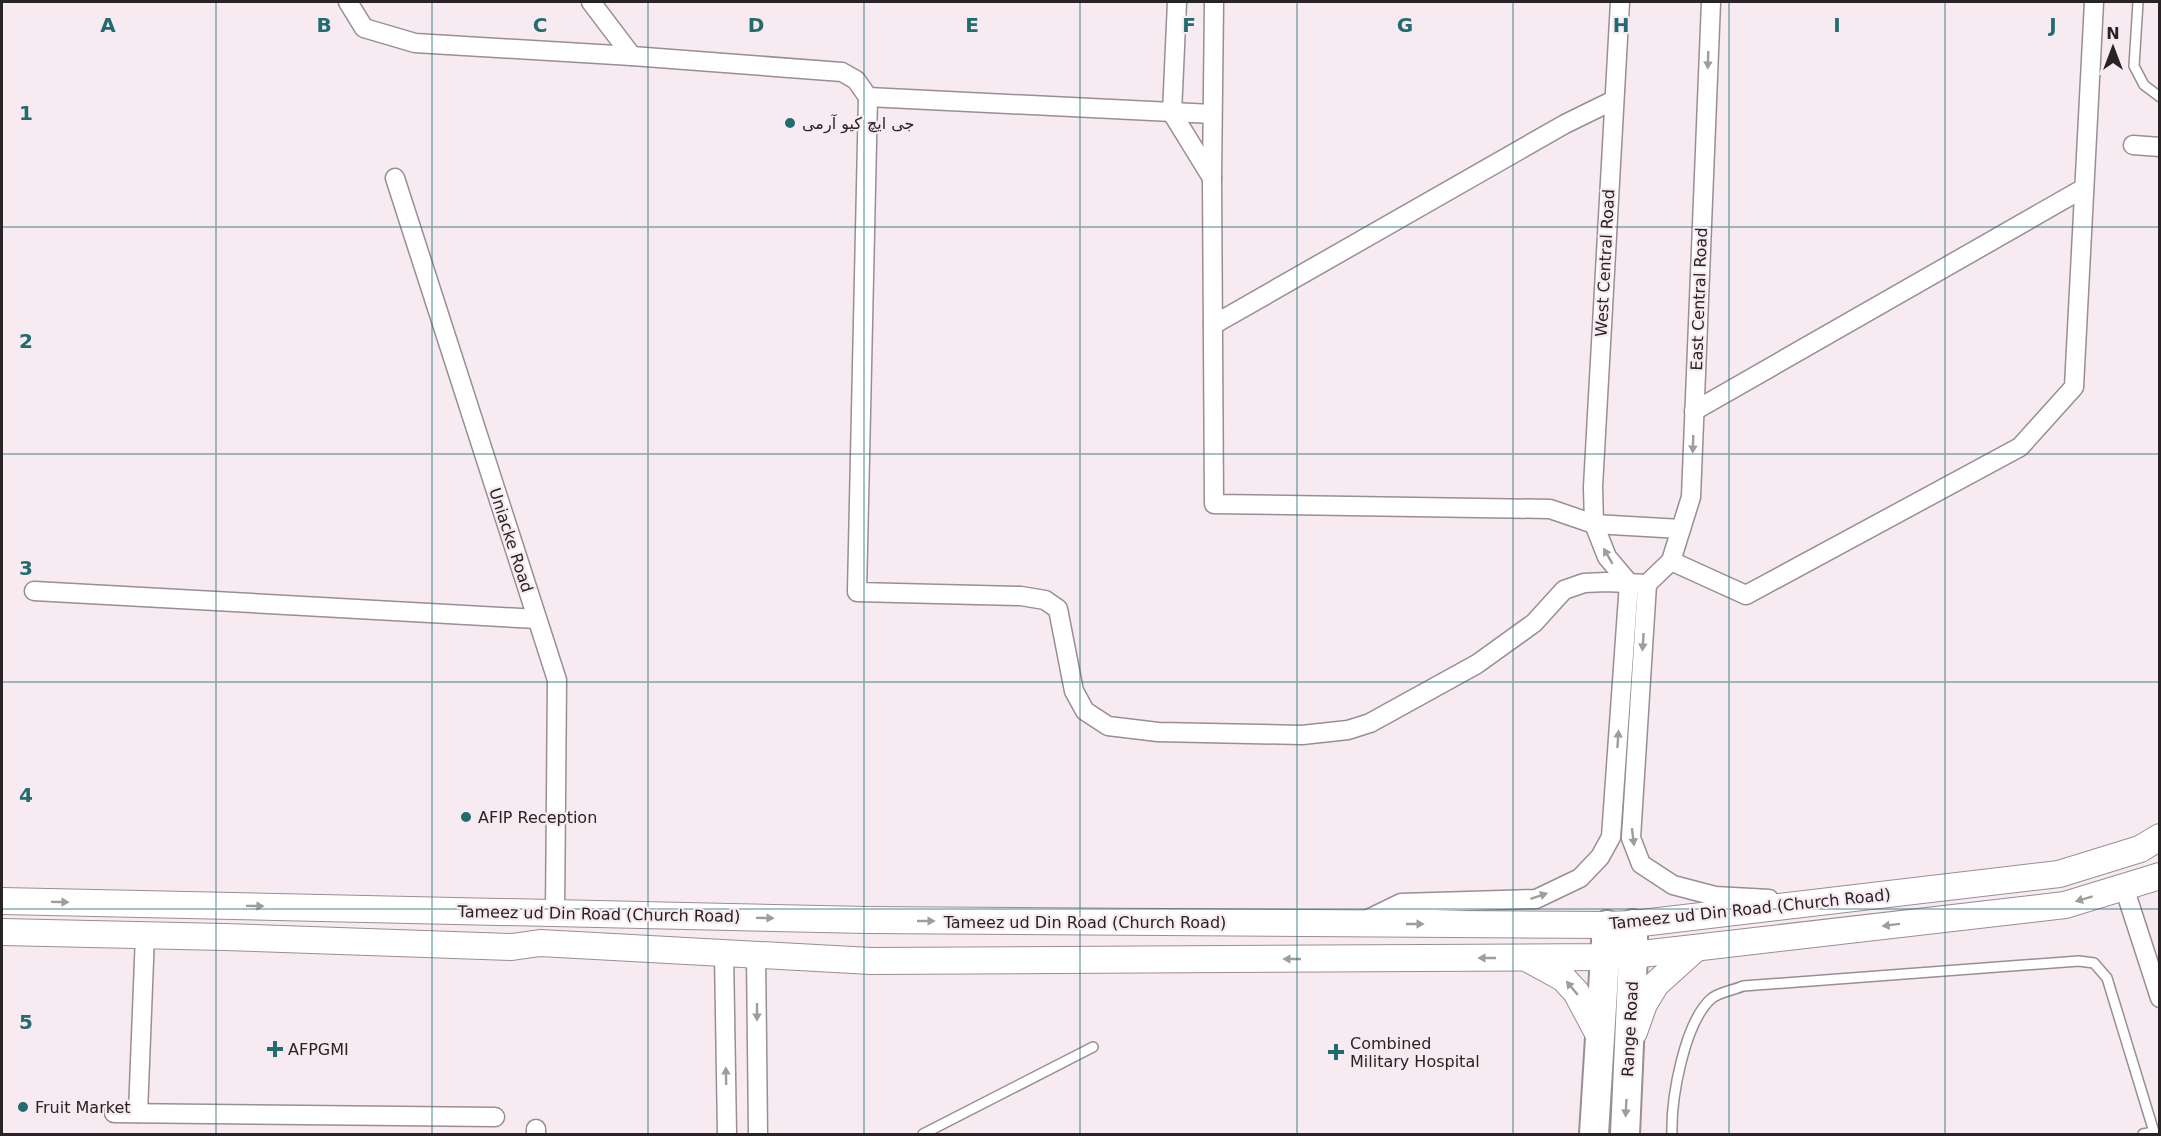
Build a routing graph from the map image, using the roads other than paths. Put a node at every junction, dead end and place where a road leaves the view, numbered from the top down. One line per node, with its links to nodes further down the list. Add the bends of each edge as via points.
1 (348, 2): 9 (street, via 364,28 415,43)
2 (591, 2): 9 (street)
3 (1177, 2): 13 (street)
4 (1214, 2): 14 (street)
5 (1620, 2): 12 (street, West Central Road); 22 (street, West Central Road)
6 (1711, 2): 21 (street, East Central Road, one-way to 21)
7 (2094, 2): 19 (street)
8 (2138, 2): 11 (lane, via 2134,66 2144,85)
9 (632, 56): 10 (street, via 842,72 856,80)
10 (868, 97): 13 (street); 25 (street, via 857,592 1045,600 1058,609 1074,691 1085,711 1108,726 1158,732 1302,735 1348,730 1370,723 1467,670 1534,623 1564,590 1584,583)
11 (2160, 97)
12 (1614, 100): 20 (street, via 1565,124); 22 (street, West Central Road)
13 (1172, 113): 14 (street); 18 (street)
14 (1212, 114): 18 (street)
15 (2133, 145): 16 (street)
16 (2160, 147)
17 (395, 178): 27 (street, Uniacke Road)
18 (1212, 178): 20 (street)
19 (2084, 188): 21 (street); 24 (street, via 2074,387 2020,447 1746,595)
20 (1213, 326): 22 (street, via 1214,504 1550,509)
21 (1694, 411): 23 (street, East Central Road, one-way to 23, via 1690,497)
22 (1594, 524): 23 (street); 25 (street, West Central Road, one-way to 22, via 1607,557)
23 (1681, 529): 24 (street, East Central Road)
24 (1671, 561): 25 (street, East Central Road)
25 (1638, 583): 29 (street, one-way to 29, via 1631,838 1641,864 1673,885 1715,896 1762,900 2045,866); 36 (street, one-way to 25, via 1401,903 1536,899 1580,878 1600,857 1611,837)
26 (34, 591): 27 (street)
27 (537, 619): 34 (street, Uniacke Road, via 557,680)
28 (2160, 837): 29 (main road, Tameez ud Din Road (Church Road), via 2140,849)
29 (2066, 872): 37 (main road, Tameez ud Din Road (Church Road))
30 (2160, 876): 31 (main road, Tameez ud Din Road (Church Road))
31 (2124, 887): 41 (main road, Tameez ud Din Road (Church Road), one-way to 41, via 2065,904); 47 (street)
32 (2, 901): 33 (main road, Tameez ud Din Road (Church Road), one-way to 33)
33 (224, 905): 34 (main road, Tameez ud Din Road (Church Road), one-way to 34); 40 (main road)
34 (555, 913): 35 (main road, Tameez ud Din Road (Church Road), one-way to 35)
35 (867, 920): 36 (main road, Tameez ud Din Road (Church Road), one-way to 36); 46 (main road)
36 (1360, 923): 37 (main road, Tameez ud Din Road (Church Road), one-way to 37)
37 (1620, 924): 44 (main road)
38 (2, 932): 39 (main road, Tameez ud Din Road (Church Road))
39 (145, 935): 40 (main road, Tameez ud Din Road (Church Road)); 52 (street)
40 (224, 937): 42 (main road, Tameez ud Din Road (Church Road), via 512,947 540,943)
41 (1696, 948): 44 (main road, Tameez ud Din Road (Church Road)); 49 (main road, via 1656,984 1644,1004)
42 (724, 953): 43 (main road, Tameez ud Din Road (Church Road)); 54 (street, one-way to 42)
43 (756, 954): 46 (main road, Tameez ud Din Road (Church Road)); 55 (street, one-way to 55)
44 (1619, 956): 45 (main road, Tameez ud Din Road (Church Road)); 48 (main road); 49 (main road, Range Road)
45 (1525, 957): 46 (main road, Tameez ud Din Road (Church Road), one-way to 46); 48 (main road, one-way to 45, via 1576,992 1563,978)
46 (872, 961)
47 (2160, 998)
48 (1600, 1037): 57 (main road)
49 (1629, 1046): 58 (main road, Range Road, one-way to 58)
50 (1093, 1047): 56 (lane)
51 (114, 1113): 52 (street)
52 (138, 1113): 53 (street)
53 (495, 1117)
54 (727, 1134)
55 (758, 1134)
56 (923, 1134)
57 (1594, 1134)
58 (1625, 1134)
59 (1672, 1134): 60 (lane, via 1671,1119 1684,1049 1695,1019 1713,997 1743,986 2079,961 2094,963 2107,978 2154,1132)
60 (2143, 1134)

